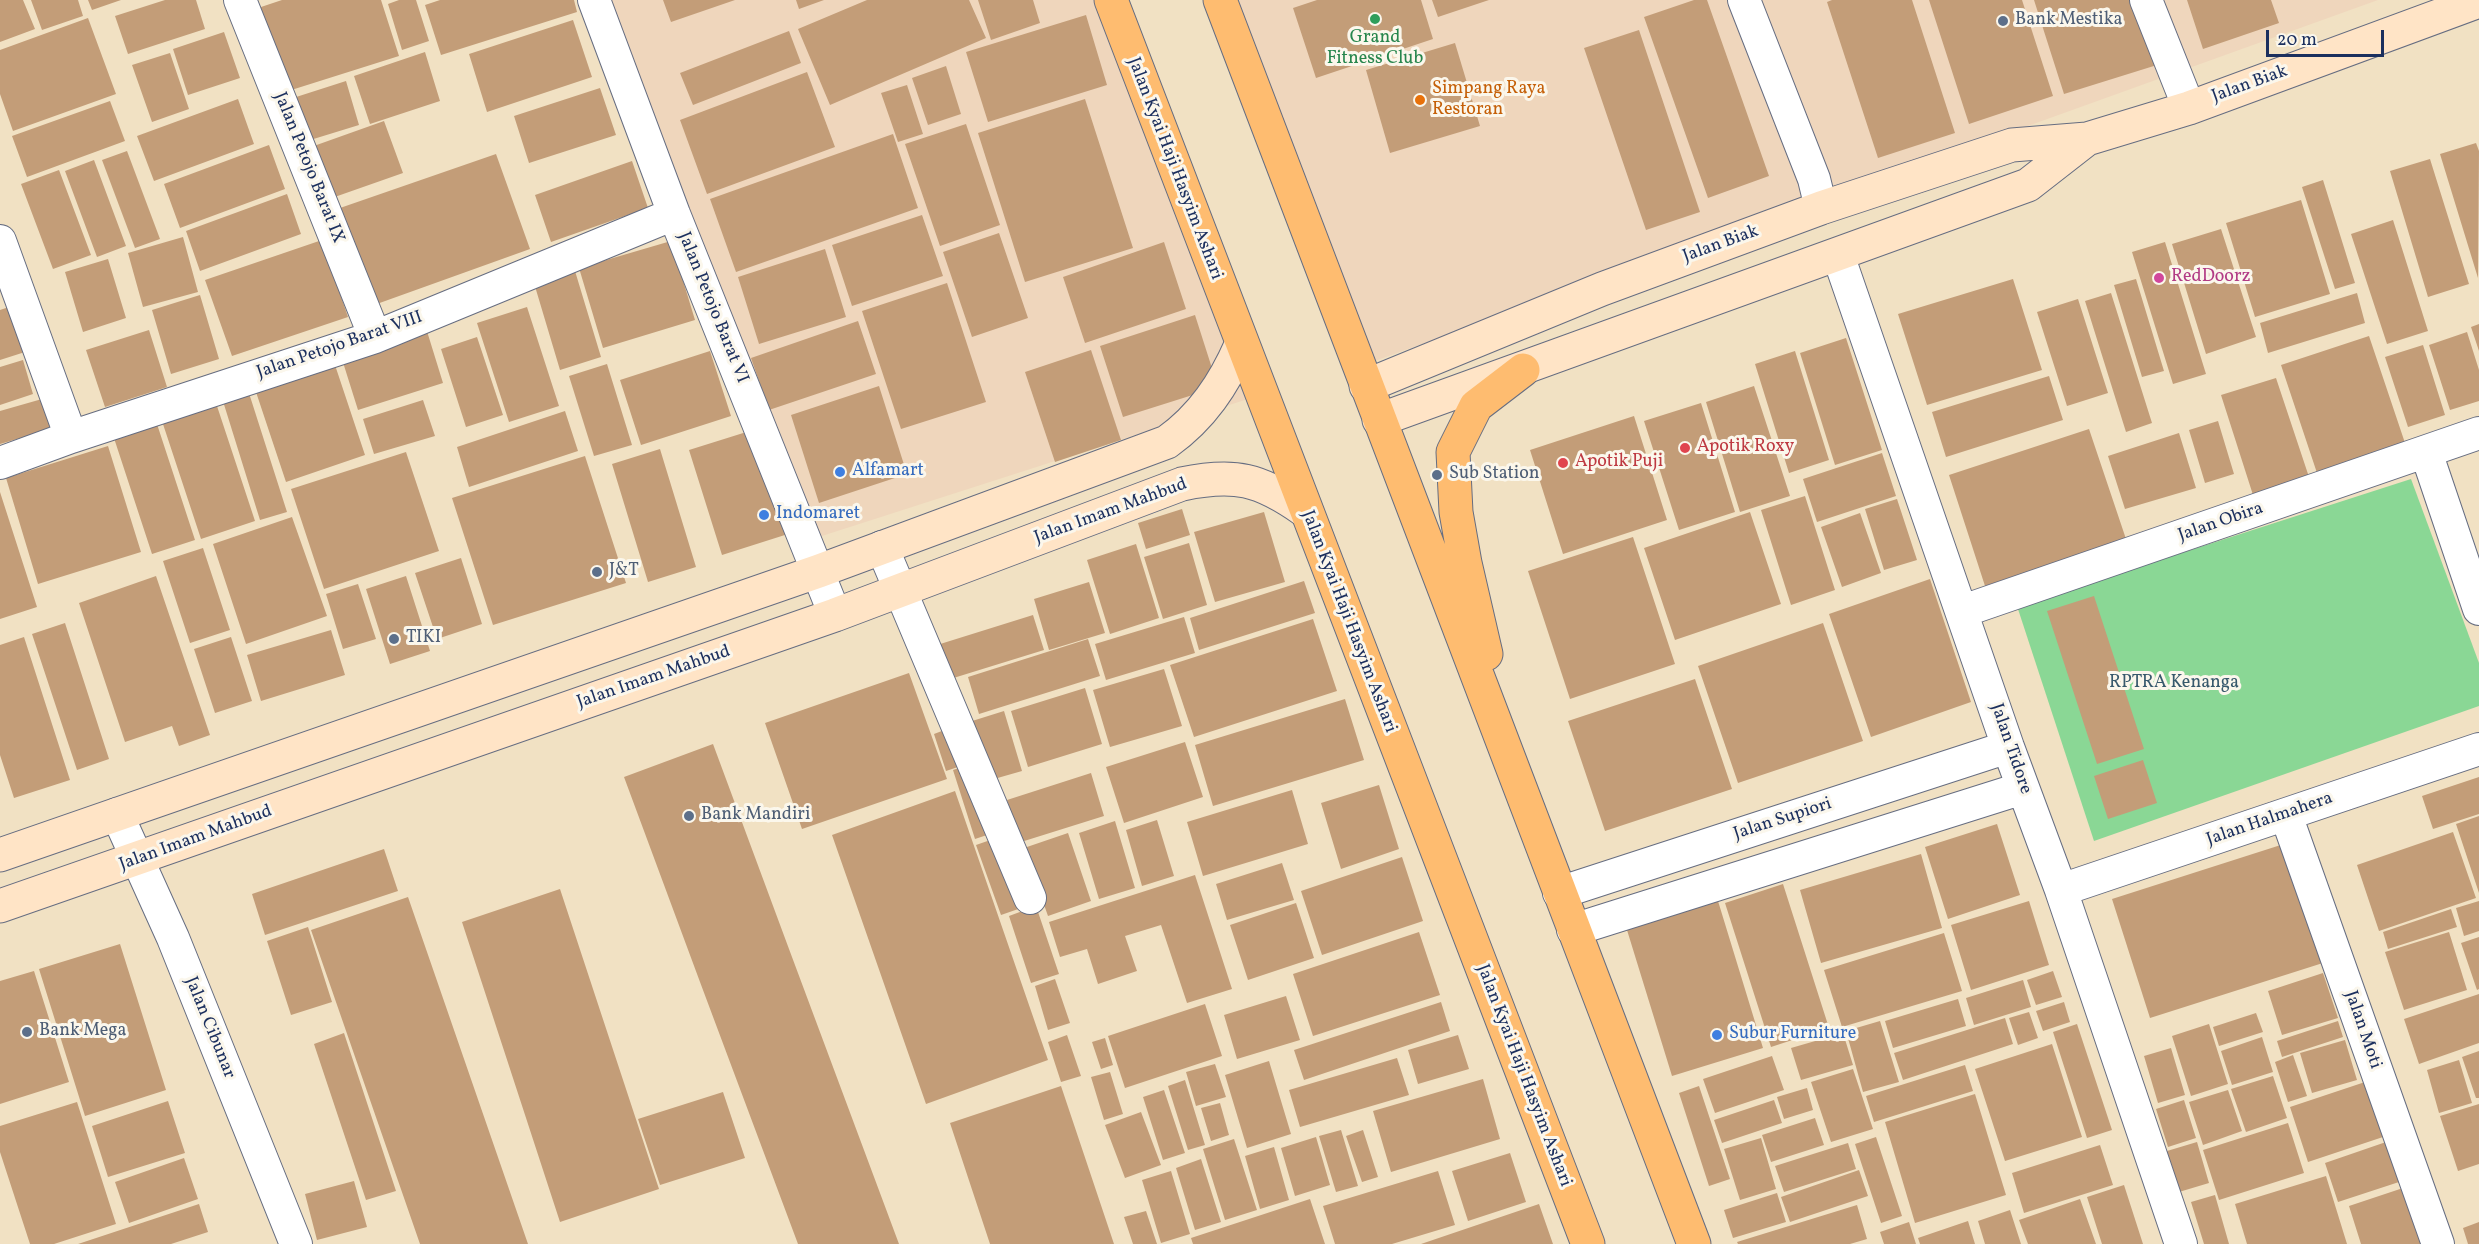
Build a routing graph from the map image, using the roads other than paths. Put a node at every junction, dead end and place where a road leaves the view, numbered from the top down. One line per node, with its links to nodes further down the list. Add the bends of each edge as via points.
1 (240, 0): 14 (street, Jalan Petojo Barat IX)
2 (594, 0): 11 (street, Jalan Petojo Barat VI)
3 (1111, 0): 15 (main road, Jalan Kyai Haji Hasyim Ashari)
4 (1220, 0): 17 (main road)
5 (1744, 0): 10 (street, via 1814,179)
6 (2146, 0): 8 (street)
7 (2479, 1): 8 (main road, Jalan Biak)
8 (2189, 108): 9 (main road, Jalan Biak)
9 (2086, 139): 10 (main road, Jalan Biak, via 2012,146); 13 (main road, Jalan Biak, via 2028,185)
10 (1821, 208): 17 (main road, Jalan Biak, via 1602,289)
11 (674, 214): 14 (street, Jalan Petojo Barat VIII); 25 (street, Jalan Petojo Barat VI)
12 (0, 241): 20 (street)
13 (1838, 255): 16 (main road, Jalan Biak); 28 (street, Jalan Tidore)
14 (375, 337): 20 (street, Jalan Petojo Barat VIII)
15 (1241, 345): 23 (main road, Jalan Kyai Haji Hasyim Ashari); 24 (main road, via 1204,409 1188,428 1167,442)
16 (1523, 370): 18 (main road, Jalan Biak); 32 (main road, via 1476,406 1453,452 1456,512 1465,563)
17 (1366, 386): 18 (main road)
18 (1380, 420): 32 (main road)
19 (2479, 433): 21 (street, Jalan Obira)
20 (71, 436): 22 (street, Jalan Petojo Barat VIII)
21 (2426, 452): 27 (street); 28 (street, Jalan Obira)
22 (0, 463)
23 (1304, 510): 26 (main road, Jalan Imam Mahbud, via 1277,491 1247,480 1214,477 1182,484); 44 (main road, Jalan Kyai Haji Hasyim Ashari)
24 (882, 547): 25 (main road); 26 (street)
25 (819, 571): 29 (street, Jalan Petojo Barat VI); 34 (main road)
26 (901, 590): 29 (main road, Jalan Imam Mahbud); 40 (street)
27 (2479, 609)
28 (1963, 611): 30 (street, Jalan Tidore)
29 (835, 615): 37 (main road, Jalan Imam Mahbud)
30 (2008, 747): 33 (street, Jalan Tidore); 39 (street, Jalan Supiori)
31 (2479, 749): 35 (street, Jalan Halmahera)
32 (1506, 752): 39 (main road)
33 (2023, 788): 38 (street, Jalan Tidore); 42 (street)
34 (117, 814): 36 (main road); 37 (street, Jalan Cibunar)
35 (2286, 815): 38 (street, Jalan Halmahera); 47 (street, Jalan Moti)
36 (0, 855)
37 (139, 860): 41 (main road, Jalan Imam Mahbud); 43 (street, Jalan Cibunar)
38 (2061, 890): 46 (street, Jalan Tidore)
39 (1558, 893): 42 (main road)
40 (1030, 898)
41 (0, 906)
42 (1573, 930): 45 (main road)
43 (296, 1244)
44 (1588, 1244)
45 (1694, 1244)
46 (2181, 1244)
47 (2438, 1244)

